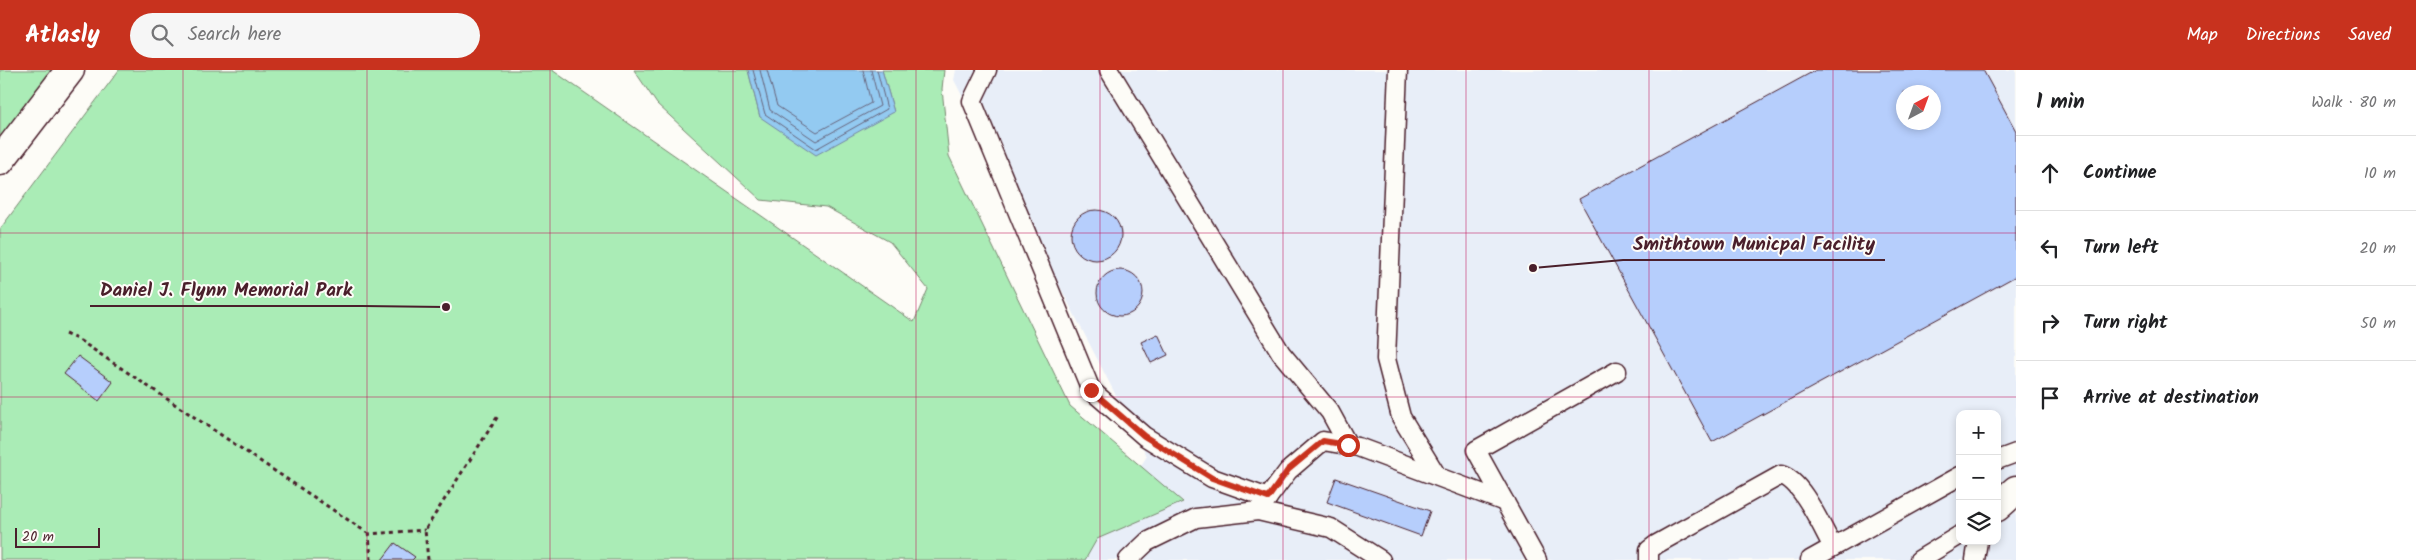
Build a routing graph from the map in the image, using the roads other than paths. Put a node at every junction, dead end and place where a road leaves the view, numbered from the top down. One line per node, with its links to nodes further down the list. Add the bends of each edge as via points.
1 (70, 70): 5 (street)
2 (987, 70): 13 (lane, via 972,101 1091,390 1144,436 1212,478)
3 (1109, 70): 7 (lane, via 1280,353 1330,412)
4 (1398, 70): 8 (lane, via 1386,359 1401,417)
5 (0, 161)
6 (1617, 371): 11 (lane, via 1476,450)
7 (1348, 445): 8 (lane); 13 (lane, via 1323,441 1288,470)
8 (1437, 476): 11 (lane)
9 (1956, 478): 16 (lane)
10 (2016, 490): 12 (street)
11 (1505, 502): 19 (lane)
12 (2001, 503)
13 (1263, 504): 17 (lane, via 1196,518 1147,542); 18 (lane, via 1331,528)
14 (1956, 538): 22 (lane)
15 (1977, 545): 23 (lane)
16 (1833, 547): 20 (lane, via 1799,487 1781,475 1657,544 1649,550); 21 (lane)
17 (1128, 560)
18 (1381, 560)
19 (1537, 560)
20 (1649, 560)
21 (1810, 560)
22 (1918, 560)
23 (1975, 560)

